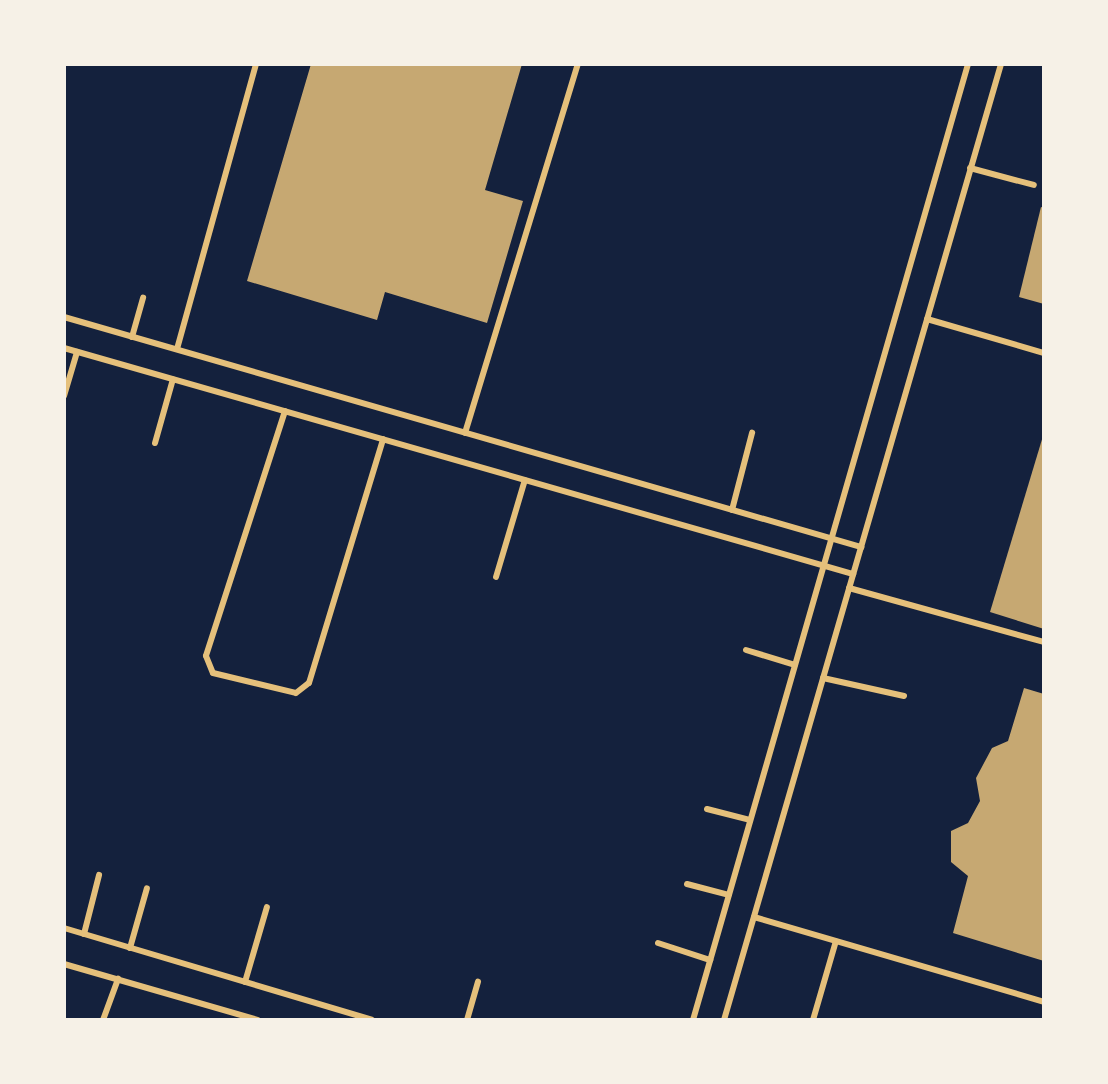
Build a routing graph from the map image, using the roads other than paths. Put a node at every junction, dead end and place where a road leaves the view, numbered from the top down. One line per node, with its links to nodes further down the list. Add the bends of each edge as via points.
1 (256, 64): 13 (lane)
2 (578, 64): 19 (lane)
3 (968, 64): 25 (lane)
4 (1001, 64): 5 (lane)
5 (970, 168): 6 (lane); 9 (lane)
6 (1034, 185)
7 (143, 298): 11 (lane)
8 (65, 317): 10 (lane); 11 (lane)
9 (927, 319): 15 (lane); 26 (lane)
10 (64, 326)
11 (132, 337): 13 (lane)
12 (64, 348): 14 (lane)
13 (177, 349): 19 (lane)
14 (77, 352): 16 (lane); 17 (lane)
15 (1044, 353)
16 (173, 379): 18 (lane); 22 (lane)
17 (64, 396)
18 (285, 411): 21 (lane); 21 (lane, via 206,656 213,673 296,693 309,683)
19 (465, 433): 24 (lane)
20 (752, 433): 24 (lane)
21 (383, 439): 23 (lane)
22 (155, 443)
23 (525, 480): 27 (lane); 29 (lane)
24 (732, 510): 25 (lane)
25 (831, 539): 26 (lane); 27 (lane)
26 (861, 547): 28 (lane)
27 (824, 565): 28 (lane); 33 (lane)
28 (853, 574): 30 (lane)
29 (496, 577)
30 (849, 588): 31 (lane); 34 (lane)
31 (1044, 642)
32 (746, 650): 33 (lane)
33 (795, 665): 37 (lane)
34 (823, 678): 35 (lane); 43 (lane)
35 (904, 696)
36 (707, 809): 37 (lane)
37 (750, 820): 41 (lane)
38 (99, 875): 45 (lane)
39 (687, 884): 41 (lane)
40 (147, 888): 48 (lane)
41 (729, 895): 49 (lane)
42 (267, 907): 52 (lane)
43 (754, 917): 46 (lane); 60 (lane)
44 (64, 928): 45 (lane)
45 (84, 934): 48 (lane)
46 (836, 941): 54 (lane); 61 (lane)
47 (658, 943): 49 (lane)
48 (130, 948): 52 (lane)
49 (710, 960): 59 (lane)
50 (64, 964): 51 (lane)
51 (118, 979): 55 (lane); 56 (lane)
52 (245, 982): 57 (lane)
53 (478, 982): 58 (lane)
54 (1044, 1002)
55 (103, 1020)
56 (258, 1020)
57 (372, 1020)
58 (467, 1020)
59 (693, 1020)
60 (724, 1020)
61 (813, 1020)

